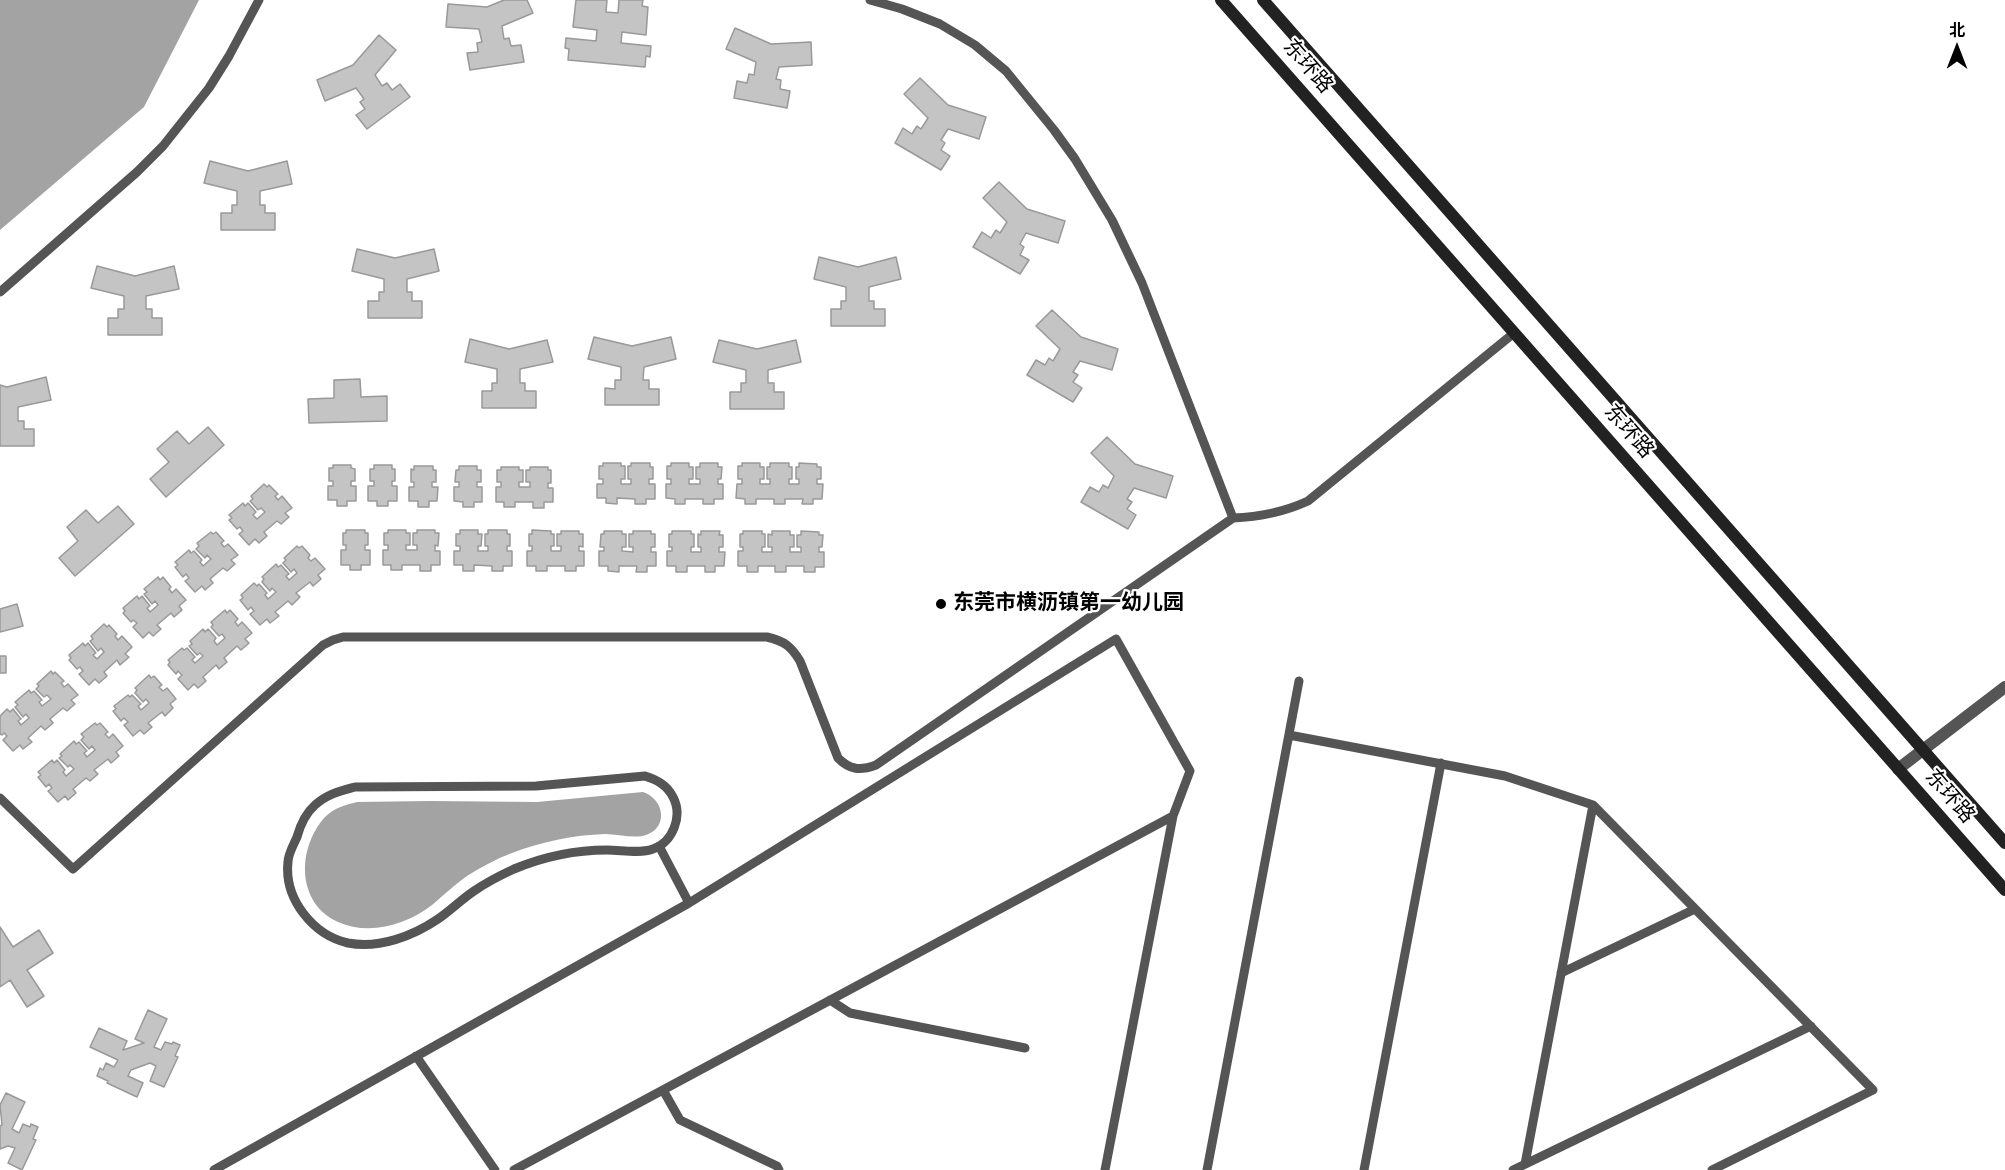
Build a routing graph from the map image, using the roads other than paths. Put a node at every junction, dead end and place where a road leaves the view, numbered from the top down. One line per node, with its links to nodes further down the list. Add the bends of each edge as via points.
1 (259, 0): 5 (lane, via 209,88 163,146)
2 (870, 0): 7 (lane, via 940,24 975,45 1006,71 1075,159 1112,220 1142,284)
3 (1221, 0): 6 (main road, 东环路)
4 (1263, 0): 11 (main road, 东环路)
5 (0, 292)
6 (1514, 333): 7 (lane, via 1308,501 1272,514); 13 (main road, 东环路)
7 (1233, 518): 14 (lane, via 866,769 855,769 837,758 800,661 781,640 343,637 323,645 73,870)
8 (1299, 681): 10 (lane)
9 (2005, 687): 11 (street)
10 (1289, 735): 12 (lane); 34 (lane)
11 (1923, 750): 13 (street); 17 (main road, 东环路)
12 (1441, 763): 15 (lane, via 1505,776); 35 (lane)
13 (1898, 769): 19 (main road, 东环路)
14 (0, 798)
15 (1593, 805): 21 (lane); 22 (lane)
16 (1173, 816): 20 (lane, via 1190,771 1116,639); 23 (lane); 33 (lane)
17 (2005, 843)
18 (659, 846): 18 (lane, via 641,852 583,851 517,868 486,883 417,931 369,945 348,943 310,921 297,904 289,883 288,861 301,825 314,806 333,792 355,787 536,786 645,776 667,787 677,810 672,833); 20 (lane)
19 (2005, 890)
20 (689, 903): 26 (lane)
21 (1695, 909): 22 (lane); 24 (lane)
22 (1561, 973): 28 (lane)
23 (830, 1000): 25 (lane, via 850,1013); 27 (lane)
24 (1810, 1026): 28 (lane); 37 (lane, via 1873,1090)
25 (1024, 1048)
26 (416, 1056): 29 (lane); 30 (lane)
27 (663, 1090): 31 (lane); 32 (lane, via 680,1120)
28 (1525, 1164): 36 (lane)
29 (214, 1170)
30 (495, 1170)
31 (514, 1170)
32 (779, 1170)
33 (1105, 1170)
34 (1207, 1170)
35 (1364, 1170)
36 (1513, 1170)
37 (1712, 1170)

